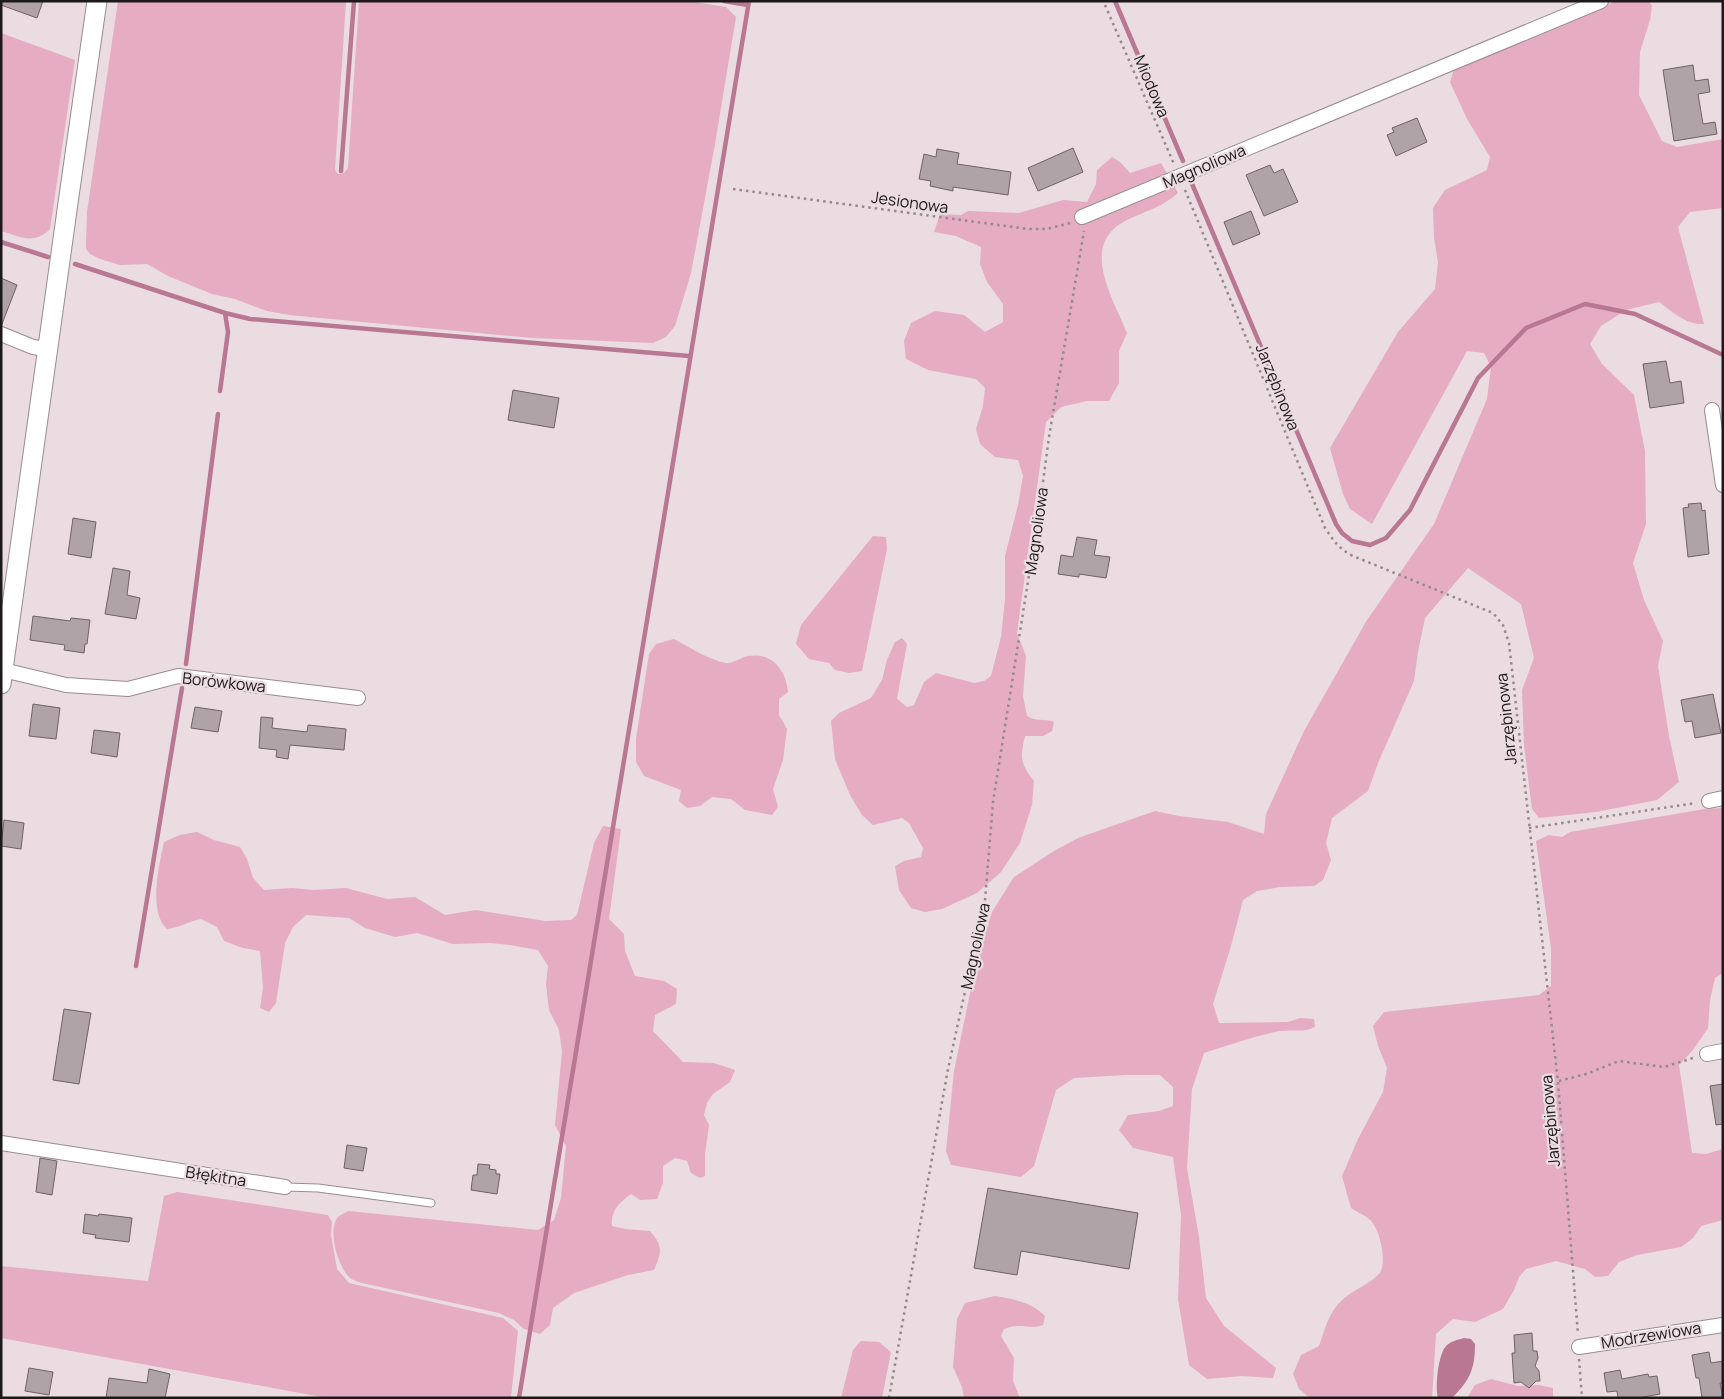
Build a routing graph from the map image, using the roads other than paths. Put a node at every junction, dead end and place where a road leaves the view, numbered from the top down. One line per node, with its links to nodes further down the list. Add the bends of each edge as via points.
1 (97, 1): 5 (street)
2 (1602, 1): 3 (street, Magnoliowa)
3 (1082, 217)
4 (1, 334): 5 (street, via 33,347)
5 (48, 349): 8 (street)
6 (1712, 410): 7 (street)
7 (1723, 485)
8 (2, 677): 9 (street, Borówkowa, via 128,689 178,676)
9 (358, 698)
10 (1723, 1051): 11 (street)
11 (1706, 1054)
12 (1, 1144): 13 (street, Błękitna)
13 (285, 1187): 14 (lane, Błękitna, via 318,1188)
14 (431, 1203)
15 (1723, 1325): 16 (street, Modrzewiowa)
16 (1578, 1346)

